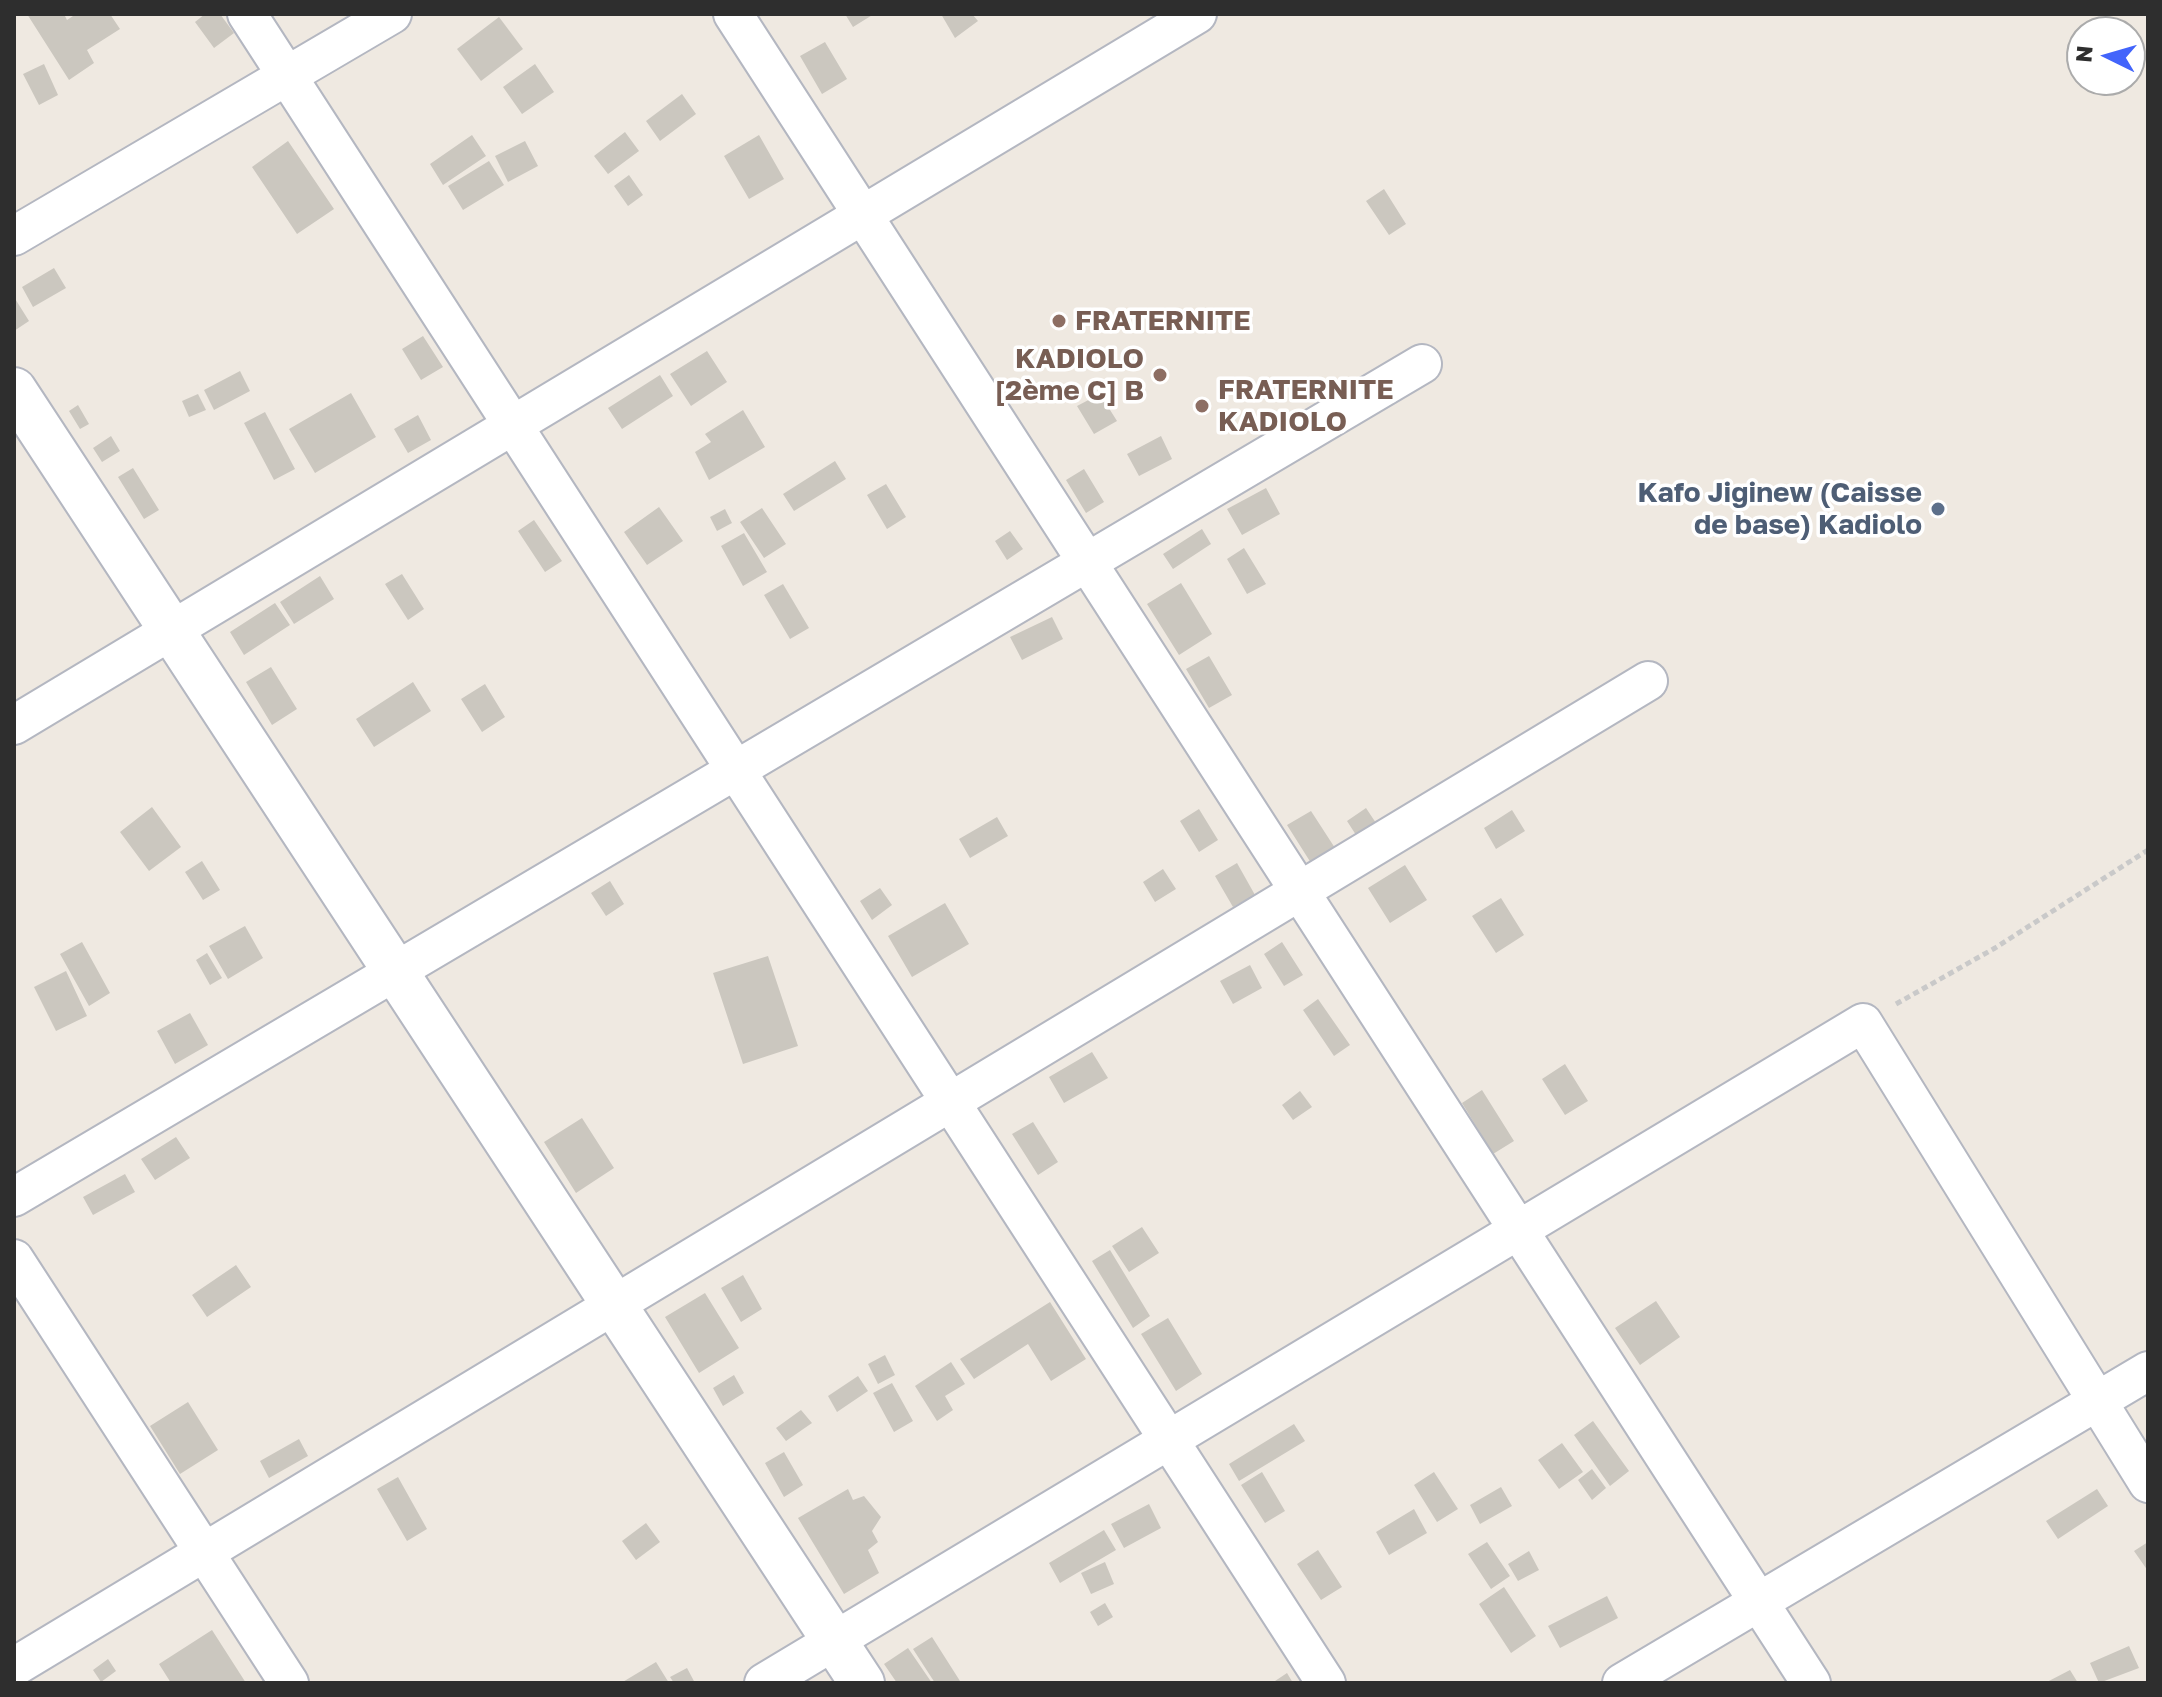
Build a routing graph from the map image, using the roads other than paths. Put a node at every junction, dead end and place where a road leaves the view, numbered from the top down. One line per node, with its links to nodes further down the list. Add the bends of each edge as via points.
1 (247, 14): 5 (street)
2 (392, 14): 5 (street)
3 (733, 14): 6 (street)
4 (1197, 14): 6 (street)
5 (287, 76): 7 (street); 10 (street)
6 (863, 214): 10 (street); 11 (street)
7 (14, 236)
8 (1422, 364): 11 (street)
9 (14, 390): 12 (main road)
10 (513, 425): 12 (street); 15 (street)
11 (1088, 562): 15 (street); 16 (street)
12 (171, 630): 14 (street); 17 (main road)
13 (1648, 681): 16 (street)
14 (14, 725)
15 (736, 770): 17 (street); 18 (street)
16 (1301, 891): 18 (street); 20 (street)
17 (395, 972): 19 (street); 22 (main road)
18 (950, 1102): 22 (street); 25 (street)
19 (14, 1197)
20 (1520, 1229): 24 (street, via 1863,1023); 25 (street); 28 (street)
21 (14, 1259): 27 (street)
22 (614, 1305): 27 (street); 29 (main road)
23 (2148, 1371): 24 (street)
24 (2097, 1401): 26 (street); 28 (street)
25 (1169, 1440): 29 (street); 34 (street)
26 (2148, 1483)
27 (204, 1552): 30 (street); 31 (street)
28 (1761, 1601): 35 (street); 36 (street)
29 (834, 1641): 32 (street); 33 (main road)
30 (14, 1667)
31 (289, 1683)
32 (764, 1683)
33 (862, 1683)
34 (1326, 1683)
35 (1622, 1683)
36 (1811, 1683)

